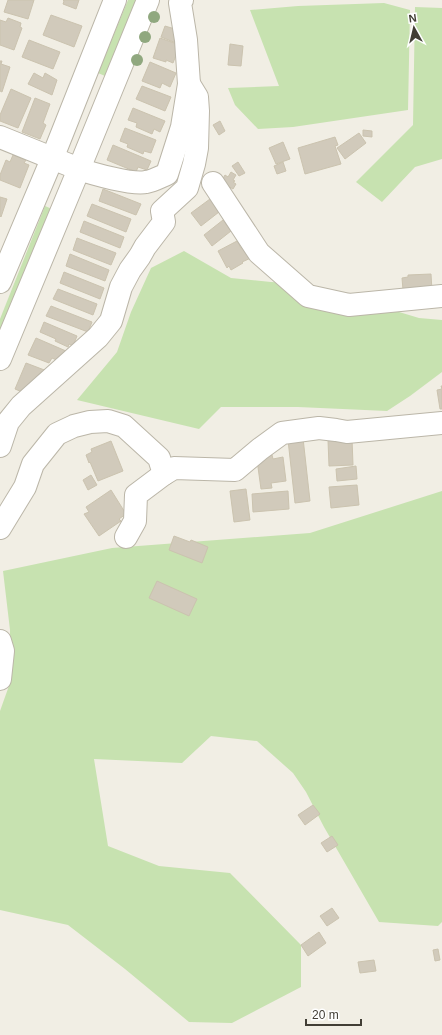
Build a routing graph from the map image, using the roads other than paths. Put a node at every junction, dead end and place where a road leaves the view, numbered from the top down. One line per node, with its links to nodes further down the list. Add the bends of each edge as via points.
1 (115, 0): 6 (street)
2 (148, 0): 7 (street)
3 (182, 0): 4 (street, via 180,3)
4 (189, 84): 7 (street, via 182,127 167,174 145,183); 13 (street, via 197,97 198,112 197,148 187,188 162,211 164,222 130,270 121,287 111,321 98,337 22,406 8,422)
5 (0, 137): 6 (street)
6 (52, 159): 7 (street); 9 (street)
7 (79, 169): 11 (street)
8 (213, 183): 10 (street, via 259,253 308,296 349,304)
9 (0, 282)
10 (442, 296)
11 (0, 359)
12 (442, 423): 14 (street, via 347,432 319,428 282,433 235,470 174,468)
13 (0, 446)
14 (164, 474): 15 (street, via 160,458 124,426 108,421 74,426 57,434 33,464 25,487); 16 (street, via 136,494 135,521)
15 (0, 528)
16 (126, 537)
17 (0, 641): 18 (street, via 3,651)
18 (0, 678)

